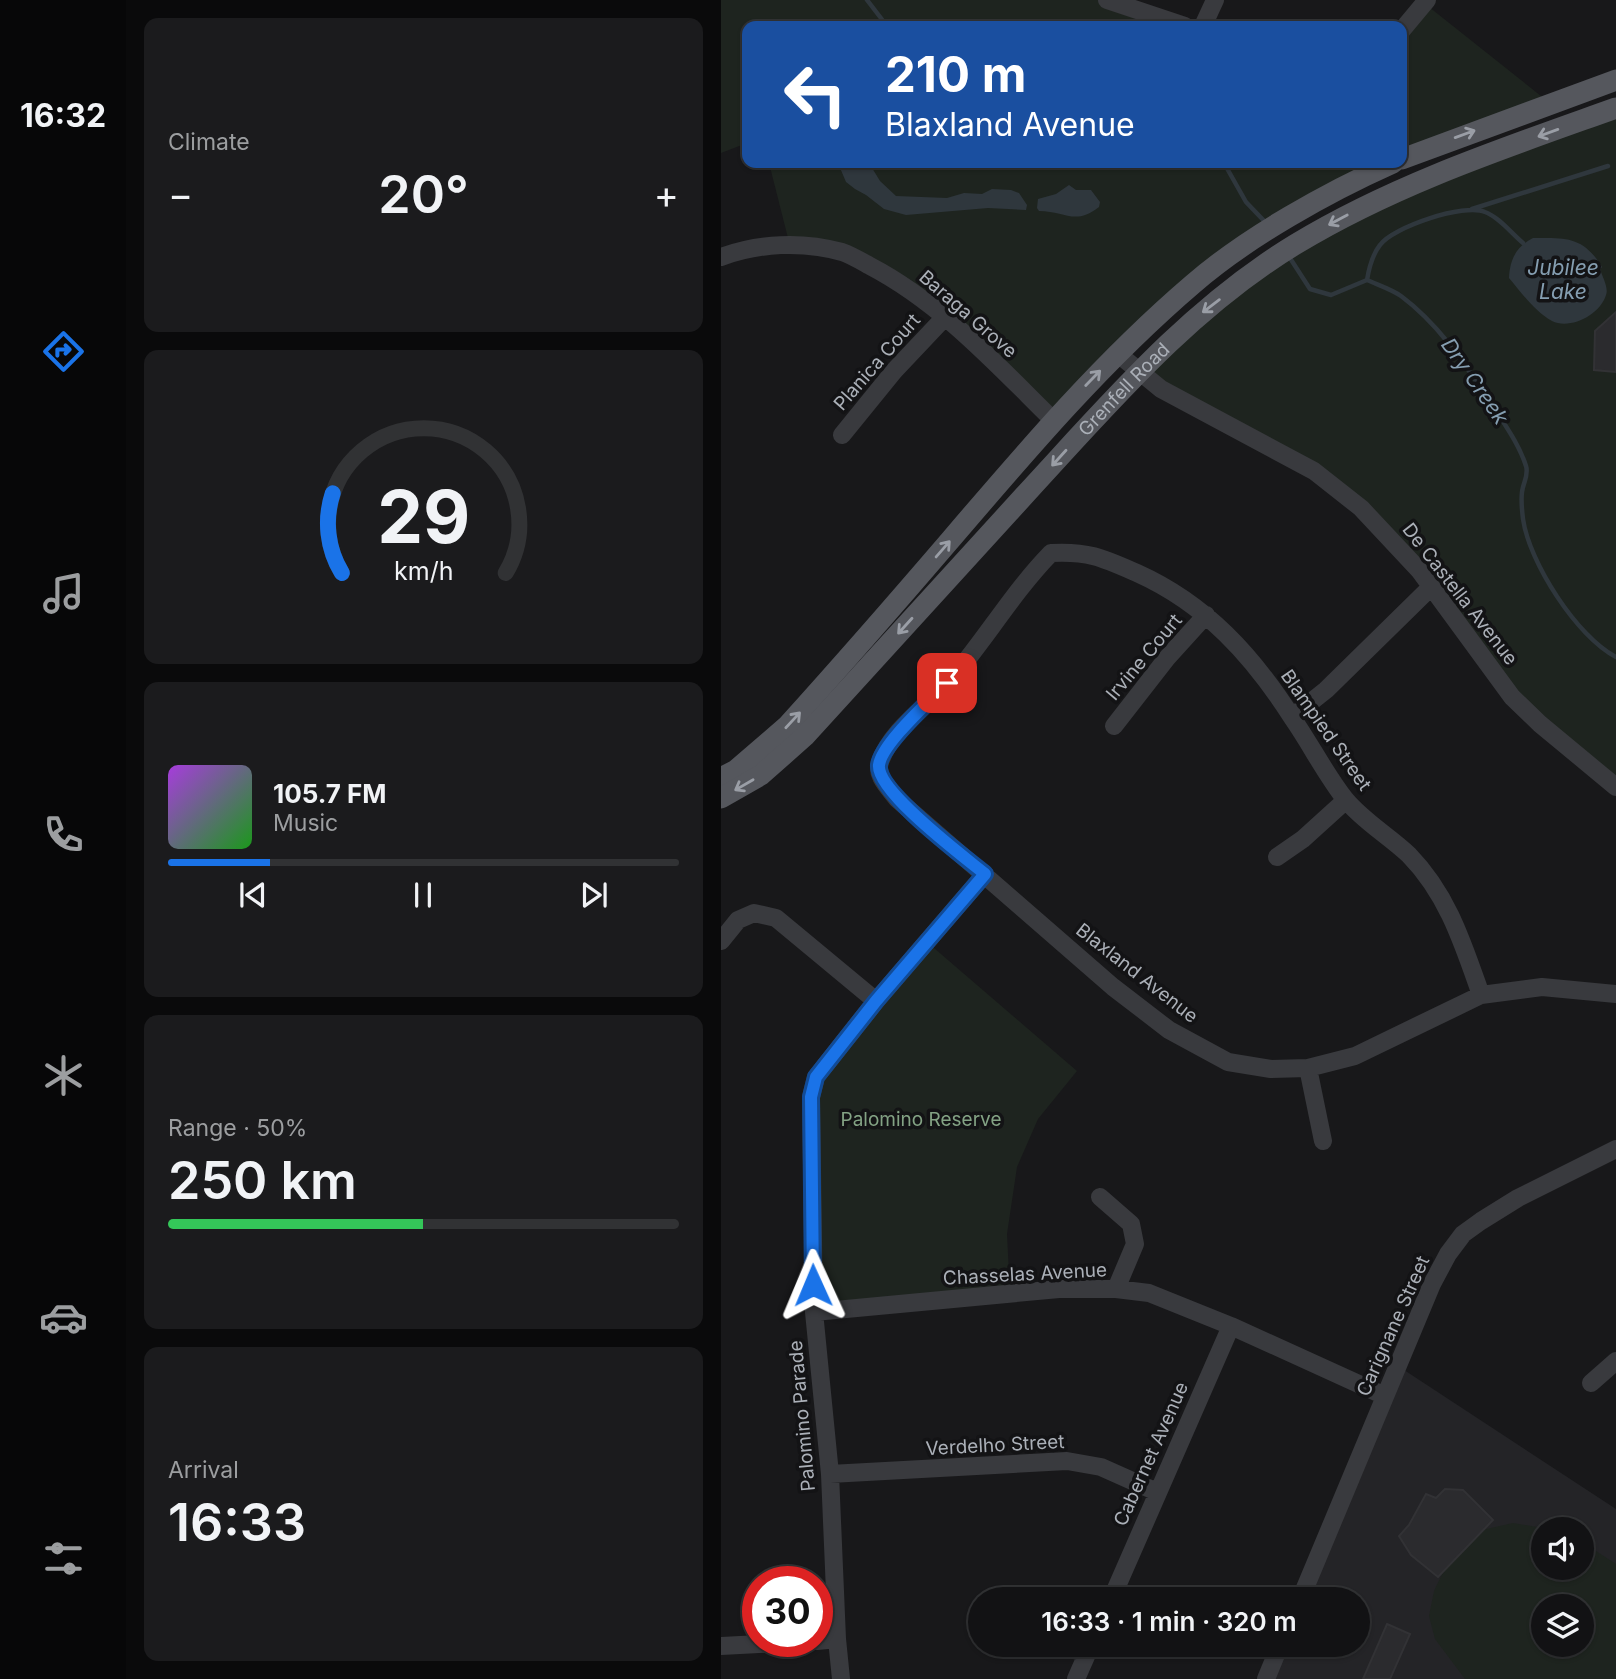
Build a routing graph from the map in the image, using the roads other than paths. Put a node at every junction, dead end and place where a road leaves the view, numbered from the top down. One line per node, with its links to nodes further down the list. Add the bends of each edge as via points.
1 (1107, 0): 4 (street)
2 (1215, 0): 5 (street)
3 (1427, 0): 6 (street)
4 (1170, 21)
5 (1205, 21)
6 (1407, 24)
7 (1615, 82): 8 (street); 9 (main road, one-way to 7)
8 (1614, 112): 14 (main road, Grenfell Road, one-way to 14, via 1362,206 1266,265 1198,315)
9 (1407, 157)
10 (1383, 168): 13 (main road, Grenfell Road, via 1252,242 1195,282)
11 (721, 257): 12 (street, Baraga Grove, via 764,245 844,252 894,279)
12 (945, 317): 15 (street, Baraga Grove); 16 (street, Planica Court)
13 (1117, 353): 14 (street, De Castella Avenue); 15 (main road, Grenfell Road, one-way to 13)
14 (1138, 371): 17 (street, De Castella Avenue, via 1181,401 1314,471 1361,508); 24 (main road, Grenfell Road, one-way to 24, via 805,736 761,775)
15 (1053, 420): 21 (main road, Grenfell Road, one-way to 15, via 787,726)
16 (842, 435)
17 (1431, 587): 19 (street, via 1326,690); 23 (street, De Castella Avenue, via 1512,697)
18 (1206, 615): 19 (street, Blampied Street, via 1242,648); 20 (street, Irvine Court); 22 (street, Blampied Street, via 1165,586 1097,555 1051,553 947,683 890,742 879,764)
19 (1292, 717): 25 (street, Blampied Street)
20 (1114, 726)
21 (721, 778)
22 (881, 778): 27 (street, Blaxland Avenue, via 897,799)
23 (1616, 787)
24 (721, 798)
25 (1346, 800): 26 (street); 30 (street, Blampied Street, via 1410,856 1432,885 1453,917)
26 (1277, 857)
27 (985, 874): 31 (street, Palomino Parade); 32 (street, Blaxland Avenue, via 1168,1030 1228,1062 1271,1069)
28 (721, 941): 31 (street, via 739,920 754,914 776,918)
29 (1616, 994): 30 (street, Blaxland Avenue, via 1542,987)
30 (1481, 995): 32 (street, Blaxland Avenue, via 1355,1056)
31 (876, 1001): 37 (street, Palomino Parade, via 816,1077 811,1097)
32 (1308, 1068): 33 (street)
33 (1323, 1142)
34 (1616, 1149): 41 (street, Carignane Street, via 1518,1198 1463,1234 1432,1284)
35 (1100, 1197): 36 (street, via 1131,1224 1135,1244)
36 (1115, 1289): 37 (street, Chasselas Avenue, via 1059,1289); 38 (street, Chasselas Avenue, via 1149,1293)
37 (814, 1311): 42 (street, Palomino Parade)
38 (1231, 1325): 41 (street, Chasselas Avenue); 43 (street, Cabernet Avenue)
39 (1616, 1361): 40 (street)
40 (1591, 1382)
41 (1385, 1396): 45 (street, Carignane Street)
42 (830, 1474): 43 (street, Verdelho Street, via 1067,1461 1101,1467); 47 (street, Palomino Parade)
43 (1157, 1492): 44 (street, Cabernet Avenue)
44 (1117, 1587)
45 (1305, 1587)
46 (833, 1639): 47 (street)
47 (837, 1639): 52 (street, Palomino Parade)
48 (742, 1645): 49 (street)
49 (721, 1646)
50 (1086, 1657): 53 (street)
51 (1275, 1657): 54 (street)
52 (841, 1679)
53 (1076, 1679)
54 (1266, 1679)

